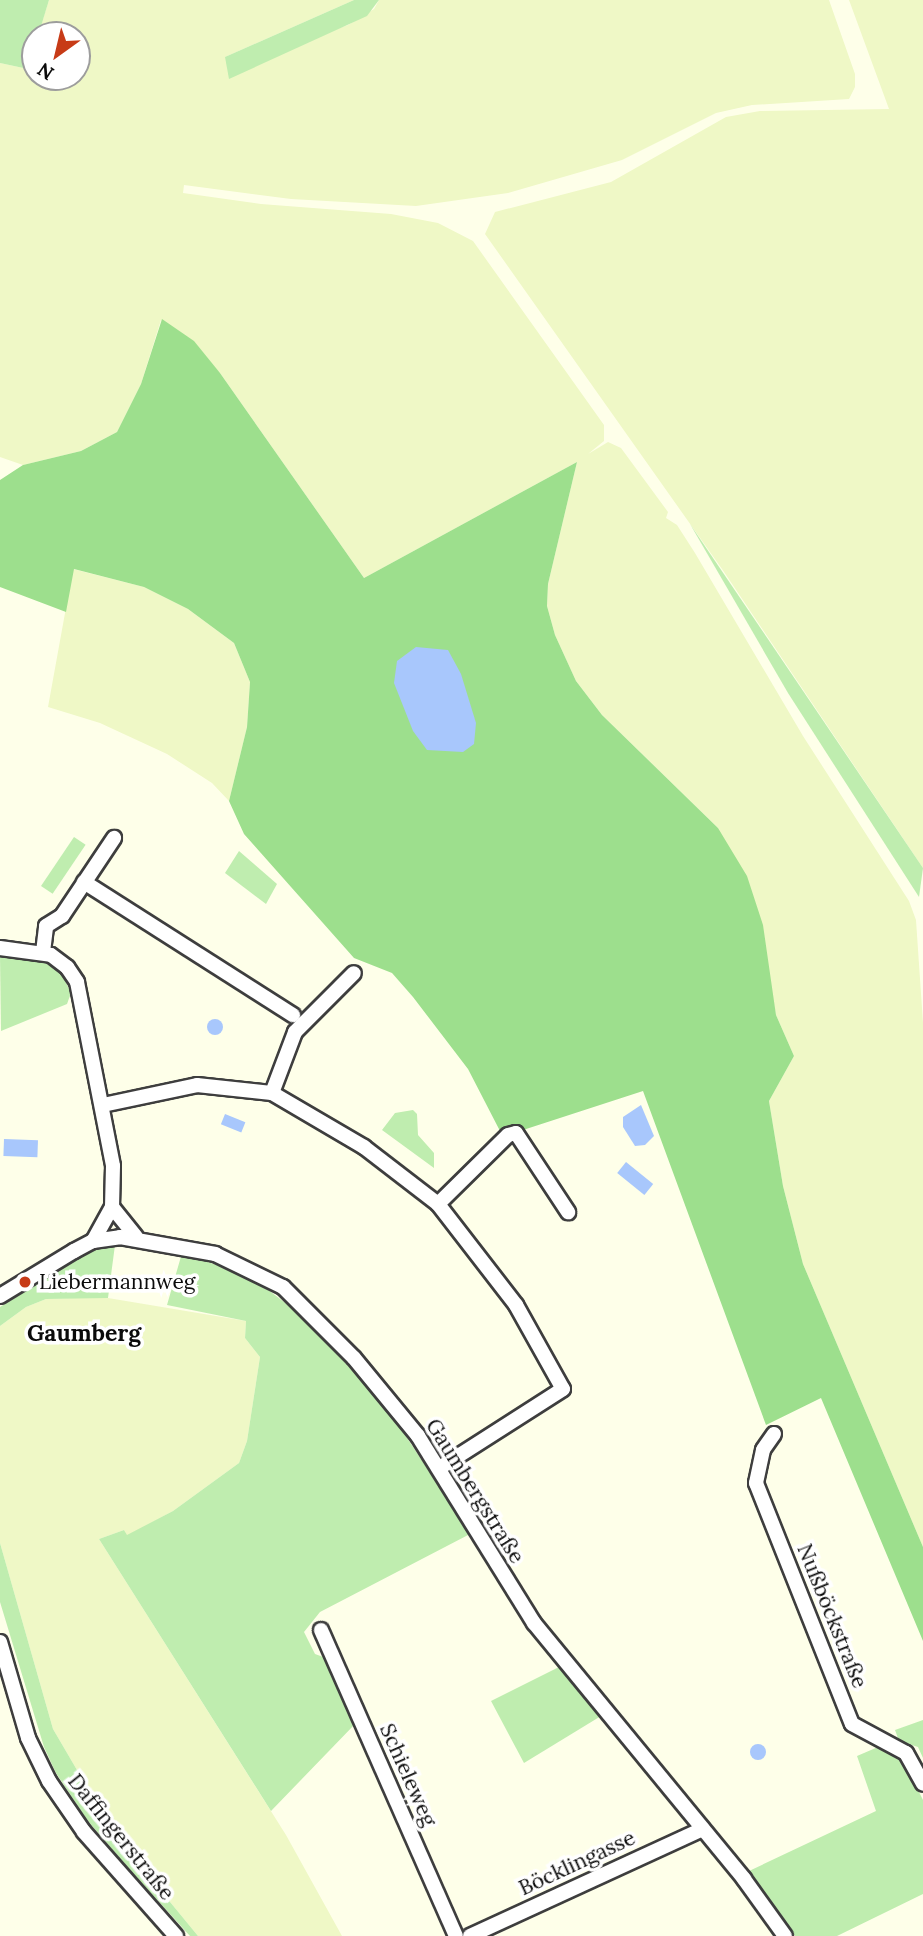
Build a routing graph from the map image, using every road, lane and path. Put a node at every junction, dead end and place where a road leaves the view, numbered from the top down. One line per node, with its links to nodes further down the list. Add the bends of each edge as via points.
1 (114, 838): 2 (street)
2 (84, 882): 4 (street, via 57,923 46,926); 6 (street)
3 (0, 948): 4 (street)
4 (43, 952): 8 (street, via 67,967 77,982)
5 (354, 973): 7 (street, via 295,1032)
6 (293, 1015)
7 (272, 1093): 8 (street, via 197,1085); 9 (street, via 364,1147)
8 (103, 1105): 10 (street, via 113,1166)
9 (438, 1204): 11 (street, via 508,1135 516,1133); 16 (street, via 516,1305 564,1389)
10 (112, 1207): 12 (street); 13 (street)
11 (568, 1212)
12 (136, 1237): 13 (street, Gaumbergstraße); 16 (street, Gaumbergstraße, via 215,1254 283,1287 354,1358)
13 (93, 1241): 14 (street, Gaumbergstraße)
14 (0, 1296)
15 (774, 1434): 19 (street, Nußböckstraße, via 763,1450 756,1483 852,1724 906,1753)
16 (441, 1467): 20 (street, Gaumbergstraße, via 534,1623)
17 (321, 1630): 22 (street, Schieleweg)
18 (0, 1642): 21 (street, Daffingerstraße, via 28,1738 49,1781 84,1832)
19 (923, 1784)
20 (703, 1829): 23 (street, Böcklingasse); 24 (street, Gaumbergstraße)
21 (176, 1936)
22 (456, 1936)
23 (470, 1936)
24 (785, 1936)

